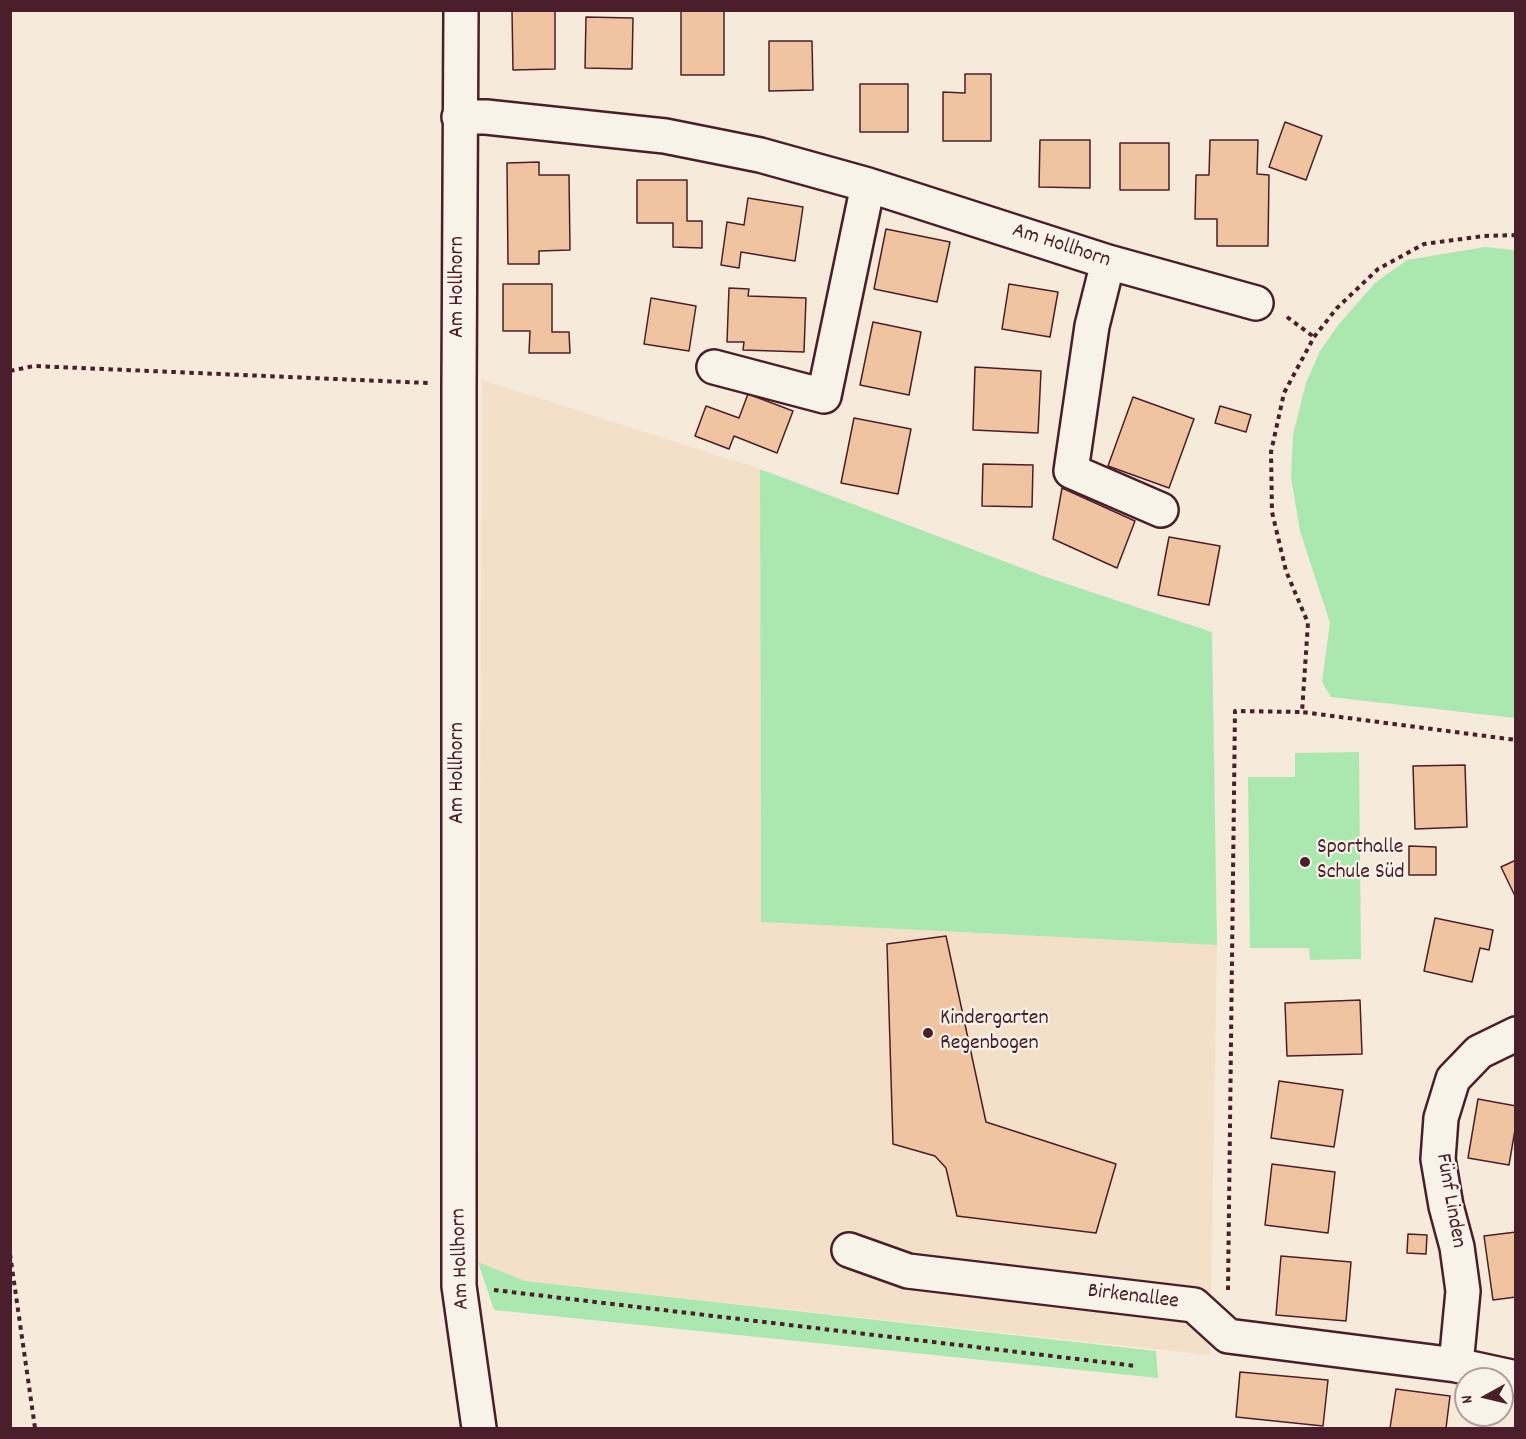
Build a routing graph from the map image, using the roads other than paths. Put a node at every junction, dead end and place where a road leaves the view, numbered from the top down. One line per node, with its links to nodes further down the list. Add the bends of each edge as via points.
1 (461, 10): 2 (street, Am Hollhorn)
2 (459, 117): 3 (street, Am Hollhorn, via 665,136 760,155); 12 (street, Am Hollhorn, via 459,1286)
3 (868, 186): 4 (street, Am Hollhorn); 6 (street, via 825,396)
4 (1108, 262): 5 (street, Am Hollhorn); 7 (street, via 1092,326 1071,471)
5 (1256, 303)
6 (714, 367)
7 (1161, 510)
8 (1515, 1034): 10 (street, Fünf Linden, via 1479,1052 1453,1079 1441,1118 1438,1160 1463,1291)
9 (849, 1250): 10 (street, Birkenallee, via 908,1271 1194,1305 1228,1336)
10 (1456, 1365): 11 (street)
11 (1515, 1378)
12 (479, 1428)

